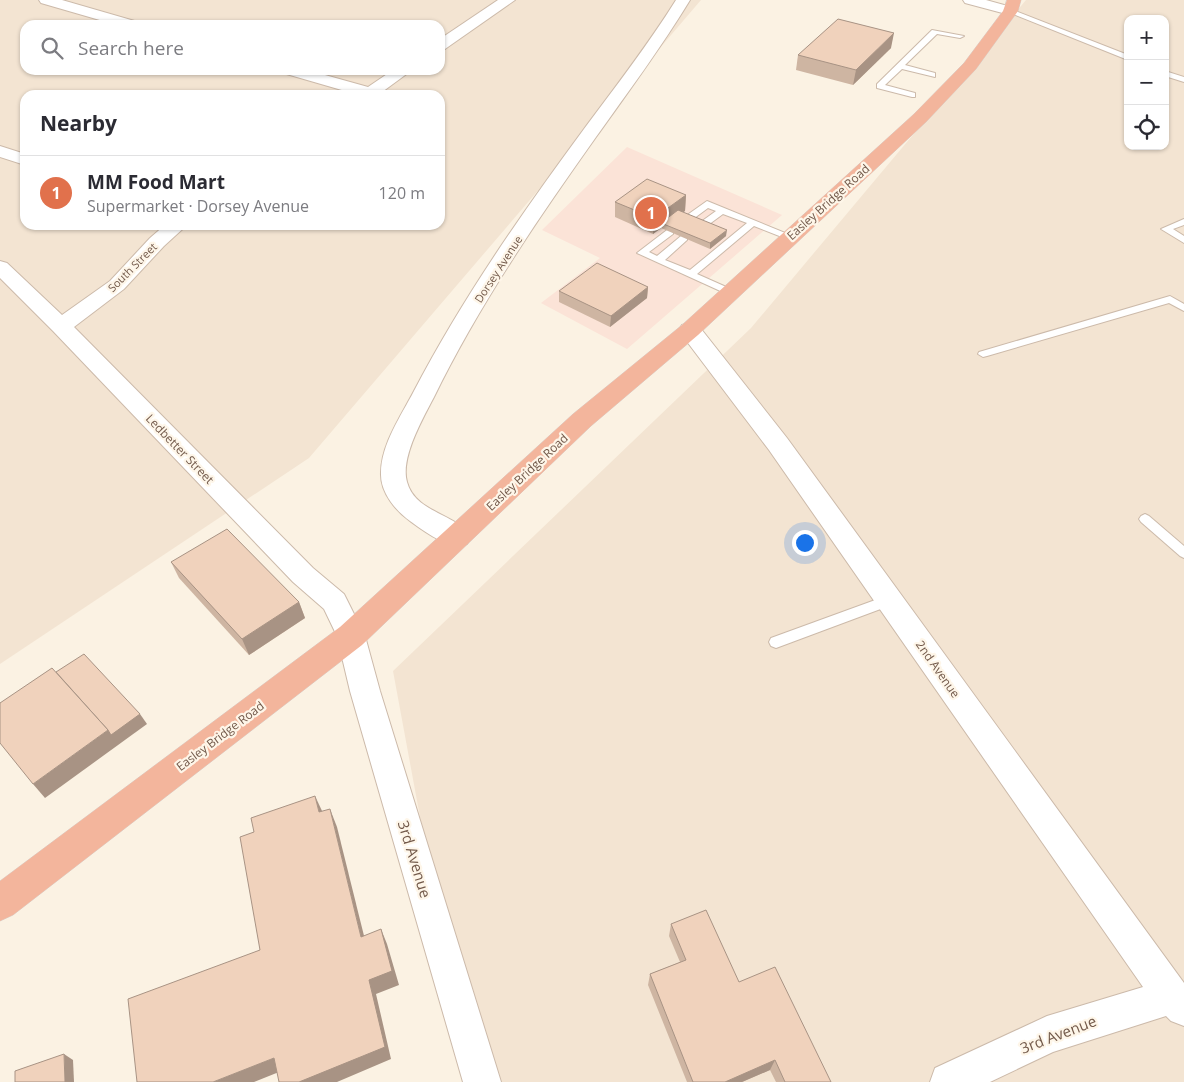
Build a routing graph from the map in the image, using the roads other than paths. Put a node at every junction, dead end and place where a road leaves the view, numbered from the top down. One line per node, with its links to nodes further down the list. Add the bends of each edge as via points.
1 (46, 0): 7 (street)
2 (487, 0): 5 (street)
3 (683, 0): 41 (street, Dorsey Avenue, via 654,47 590,133 490,280 432,376 402,438 394,468 399,495 409,507)
4 (970, 0): 6 (street)
5 (505, 2): 9 (street)
6 (1012, 5): 10 (lane); 29 (highway, Easley Bridge Road, via 970,66 943,96)
7 (116, 20)
8 (960, 36): 11 (lane, via 935,32)
9 (445, 43)
10 (1124, 56)
11 (900, 66): 12 (lane); 19 (lane, via 880,86)
12 (932, 74)
13 (1169, 74): 16 (lane)
14 (305, 75): 17 (street)
15 (396, 75): 18 (street)
16 (1184, 80)
17 (355, 90)
18 (374, 90)
19 (912, 95)
20 (0, 150): 21 (street)
21 (20, 158)
22 (722, 210): 23 (lane, via 707,204); 25 (lane); 26 (lane)
23 (686, 220)
24 (1184, 222): 31 (lane, via 1166,229)
25 (752, 223): 29 (lane); 34 (lane)
26 (701, 226)
27 (171, 230): 37 (street, South Street, via 117,285)
28 (670, 232): 32 (lane, via 642,253)
29 (790, 237): 35 (highway, Easley Bridge Road)
30 (684, 238): 32 (lane)
31 (1184, 240)
32 (659, 260): 34 (lane)
33 (0, 267): 37 (street, Ledbetter Street)
34 (690, 275): 35 (lane)
35 (730, 292): 38 (highway, Easley Bridge Road)
36 (1184, 308): 39 (lane, via 1170,299)
37 (61, 326): 44 (street, Ledbetter Street, via 303,575 334,602)
38 (690, 330): 41 (highway, Easley Bridge Road, via 582,420); 43 (street, 2nd Avenue, via 778,444)
39 (983, 354)
40 (1145, 519): 42 (lane)
41 (458, 537): 44 (highway, Easley Bridge Road)
42 (1184, 553)
43 (889, 600): 45 (lane); 47 (street, 2nd Avenue)
44 (351, 636): 46 (highway, Easley Bridge Road); 48 (street, 3rd Avenue)
45 (776, 642)
46 (0, 903)
47 (1180, 999): 49 (street, 3rd Avenue, via 1047,1035)
48 (482, 1082)
49 (949, 1082)

